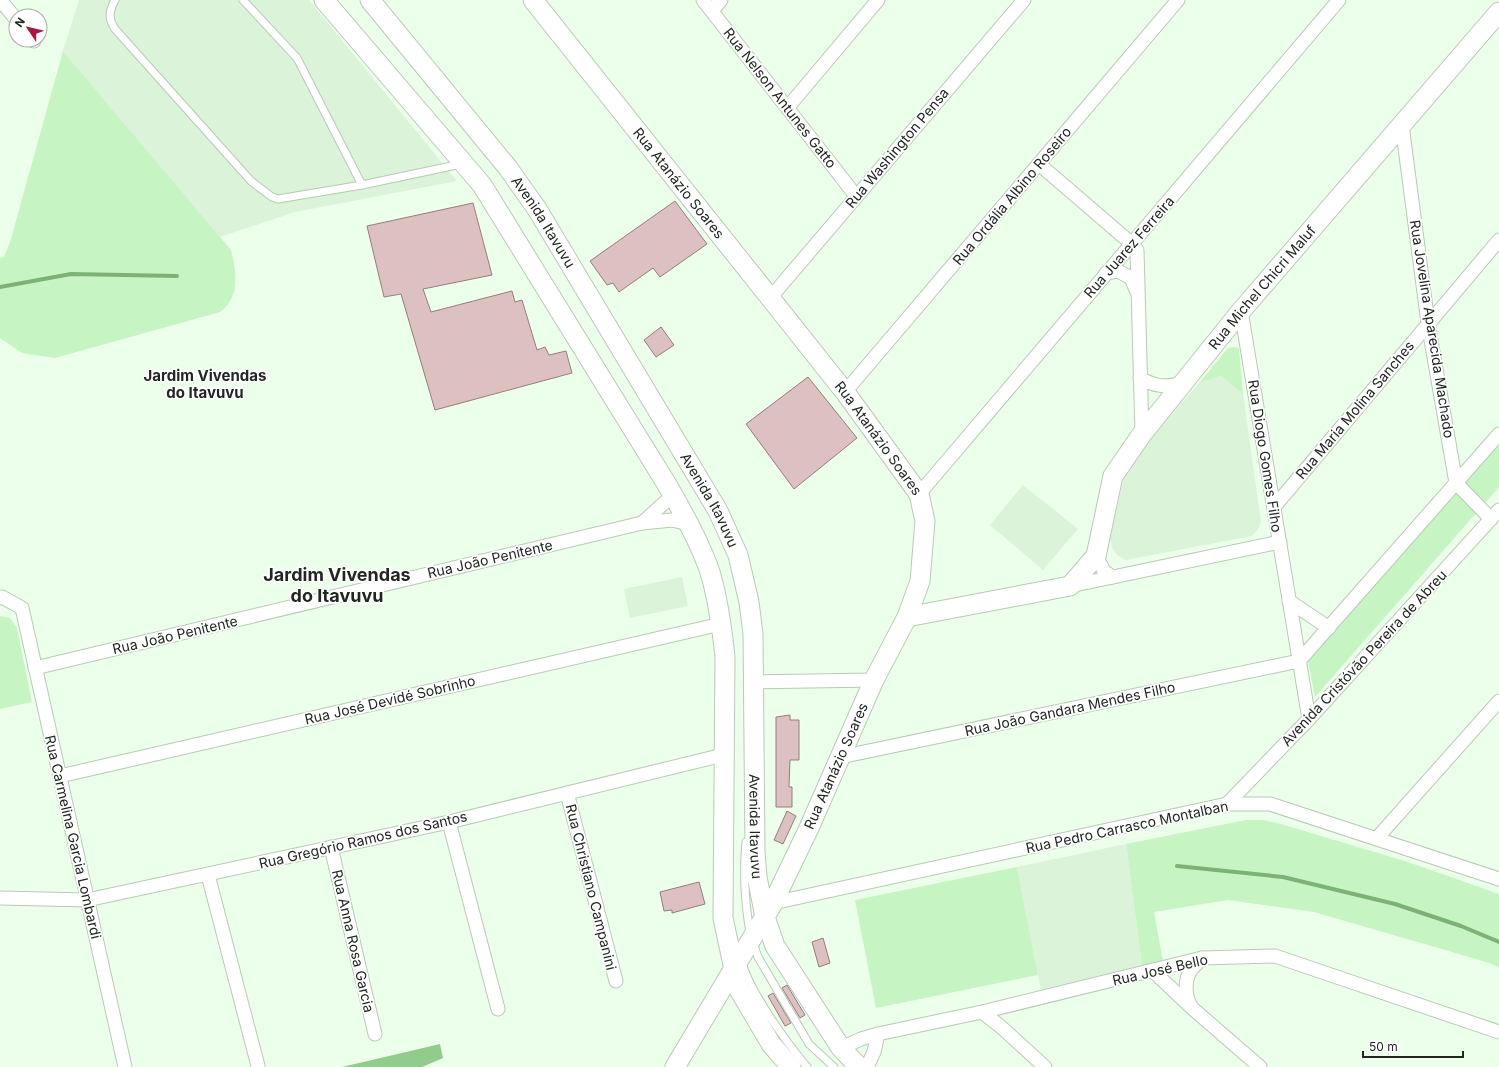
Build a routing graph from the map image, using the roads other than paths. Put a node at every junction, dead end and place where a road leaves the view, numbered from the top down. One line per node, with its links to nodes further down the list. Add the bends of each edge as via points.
1 (0, 0): 13 (street)
2 (115, 0): 20 (lane, via 110,10 110,22 115,29 251,181 272,197 278,199)
3 (243, 0): 20 (lane, via 297,58)
4 (324, 0): 18 (main road, Avenida Itavuvu)
5 (370, 0): 53 (main road, Avenida Itavuvu, via 508,168 537,209 718,511 738,555 750,602 753,634)
6 (534, 0): 26 (main road, Rua Atanázio Soares)
7 (704, 0): 14 (street, Rua Nelson Antunes Gatto)
8 (721, 0): 14 (street)
9 (878, 0): 16 (street)
10 (1024, 0): 21 (street, Rua Washington Pensa)
11 (1178, 0): 19 (street, Rua Ordália Albino Roseiro)
12 (1339, 0): 23 (street, Rua Juarez Ferreira)
13 (8, 10)
14 (712, 11): 16 (street, Rua Nelson Antunes Gatto)
15 (1499, 12): 17 (main road, Rua Michel Chicri Maluf)
16 (788, 107): 21 (street, Rua Nelson Antunes Gatto)
17 (1402, 125): 27 (main road, Rua Michel Chicri Maluf); 28 (street, Rua Jovelina Aparecida Machado)
18 (463, 163): 20 (lane); 35 (main road, Avenida Itavuvu, via 482,185)
19 (1039, 164): 23 (street); 31 (street, Rua Ordália Albino Roseiro)
20 (362, 185)
21 (856, 196): 26 (street, Rua Washington Pensa)
22 (1499, 240): 28 (street, Rua Maria Molina Sanches)
23 (1132, 244): 24 (street, Rua Juarez Ferreira); 25 (street, via 1137,250)
24 (1106, 273): 25 (street, via 1118,271 1131,278); 36 (street, Rua Juarez Ferreira)
25 (1138, 296): 29 (street)
26 (770, 297): 31 (main road, Rua Atanázio Soares)
27 (1241, 311): 30 (main road, Rua Michel Chicri Maluf); 37 (street, Rua Diogo Gomes Filho)
28 (1428, 323): 34 (street, Rua Jovelina Aparecida Machado); 37 (street, Rua Maria Molina Sanches)
29 (1140, 378): 30 (street, via 1153,386 1174,386); 32 (street)
30 (1184, 382): 32 (main road, Rua Michel Chicri Maluf)
31 (845, 392): 36 (main road, Rua Atanázio Soares)
32 (1142, 434): 42 (main road, Rua Michel Chicri Maluf, via 1113,476)
33 (1499, 434): 34 (street)
34 (1456, 483): 38 (street); 49 (street)
35 (673, 494): 39 (street, Rua João Penitente); 40 (main road, Avenida Itavuvu)
36 (919, 494): 47 (main road, Rua Atanázio Soares, via 925,521 920,581)
37 (1274, 507): 41 (street, Rua Diogo Gomes Filho)
38 (1495, 514): 56 (street, Avenida Cristóvão Pereira de Abreu)
39 (642, 523): 40 (street, Rua João Penitente, via 672,520); 51 (street, Rua João Penitente)
40 (689, 524): 48 (main road, Avenida Itavuvu, via 709,569)
41 (1280, 542): 43 (street); 46 (street, Rua Diogo Gomes Filho)
42 (1096, 556): 43 (street); 44 (main road, Rua Michel Chicri Maluf)
43 (1112, 578): 44 (street)
44 (1070, 586): 47 (main road)
45 (0, 598): 51 (street, Rua Carmelina Garcia Lombardi, via 22,608)
46 (1289, 601): 49 (street); 50 (street, Rua Diogo Gomes Filho)
47 (907, 617): 52 (main road, Rua Atanázio Soares)
48 (721, 624): 54 (main road, Avenida Itavuvu, via 725,657); 60 (street, Rua José Devidé Sobrinho)
49 (1329, 628): 50 (street)
50 (1299, 661): 56 (street, Rua Diogo Gomes Filho); 58 (street, Rua João Gandara Mendes Filho)
51 (35, 668): 60 (street, Rua Carmelina Garcia Lombardi)
52 (874, 680): 53 (street); 58 (main road, Rua Atanázio Soares)
53 (752, 682): 54 (main road, via 733,687); 59 (main road, Avenida Itavuvu)
54 (724, 700): 57 (main road, Avenida Itavuvu)
55 (1499, 701): 64 (street)
56 (1309, 719): 62 (street, Avenida Cristóvão Pereira de Abreu)
57 (723, 755): 61 (street, Rua Gregório Ramos dos Santos); 71 (main road, Avenida Itavuvu)
58 (840, 757): 70 (main road, Rua Atanázio Soares)
59 (754, 769): 70 (main road, Avenida Itavuvu, via 756,864); 72 (lane, via 745,859 746,908)
60 (60, 776): 69 (street, Rua Carmelina Garcia Lombardi)
61 (567, 793): 63 (street, Rua Gregório Ramos dos Santos); 75 (street, Rua Christiano Campanini)
62 (1227, 804): 64 (street, Rua Pedro Carrasco Montalban, via 1270,804); 70 (street, Rua Pedro Carrasco Montalban)
63 (449, 822): 65 (street, Rua Gregório Ramos dos Santos); 77 (street)
64 (1377, 838): 67 (street, Rua Pedro Carrasco Montalban)
65 (331, 847): 66 (street, Rua Gregório Ramos dos Santos); 80 (street, Rua Anna Rosa Garcia)
66 (208, 875): 69 (street, Rua Gregório Ramos dos Santos); 83 (street)
67 (1499, 879)
68 (0, 898): 69 (street, Rua Gregório Ramos dos Santos)
69 (87, 900): 84 (street, Rua Carmelina Garcia Lombardi)
70 (769, 910): 72 (main road, Rua Atanázio Soares); 82 (main road, Avenida Itavuvu, via 775,946)
71 (723, 918): 72 (main road, Avenida Itavuvu); 72 (lane)
72 (740, 951): 85 (main road, Rua Atanázio Soares); 86 (main road, Avenida Itavuvu, via 738,988 771,1044); 87 (lane, via 745,975 779,1030); 88 (lane, via 758,957 809,1044)
73 (1202, 958): 74 (street, Rua José Bello); 76 (street, via 1190,970 1186,986 1187,999); 79 (street, Rua José Bello, via 1275,956)
74 (1153, 971): 76 (street); 78 (street, Rua José Bello)
75 (616, 981)
76 (1192, 1008): 92 (street)
77 (498, 1009)
78 (982, 1012): 81 (street, Rua José Bello); 91 (street)
79 (1499, 1032)
80 (375, 1034)
81 (878, 1034): 82 (street, Rua José Bello); 90 (street)
82 (841, 1048): 89 (main road, Avenida Itavuvu)
83 (258, 1066)
84 (125, 1067)
85 (675, 1067)
86 (791, 1067)
87 (807, 1067)
88 (834, 1067)
89 (859, 1067)
90 (867, 1067)
91 (1044, 1067)
92 (1260, 1067)

